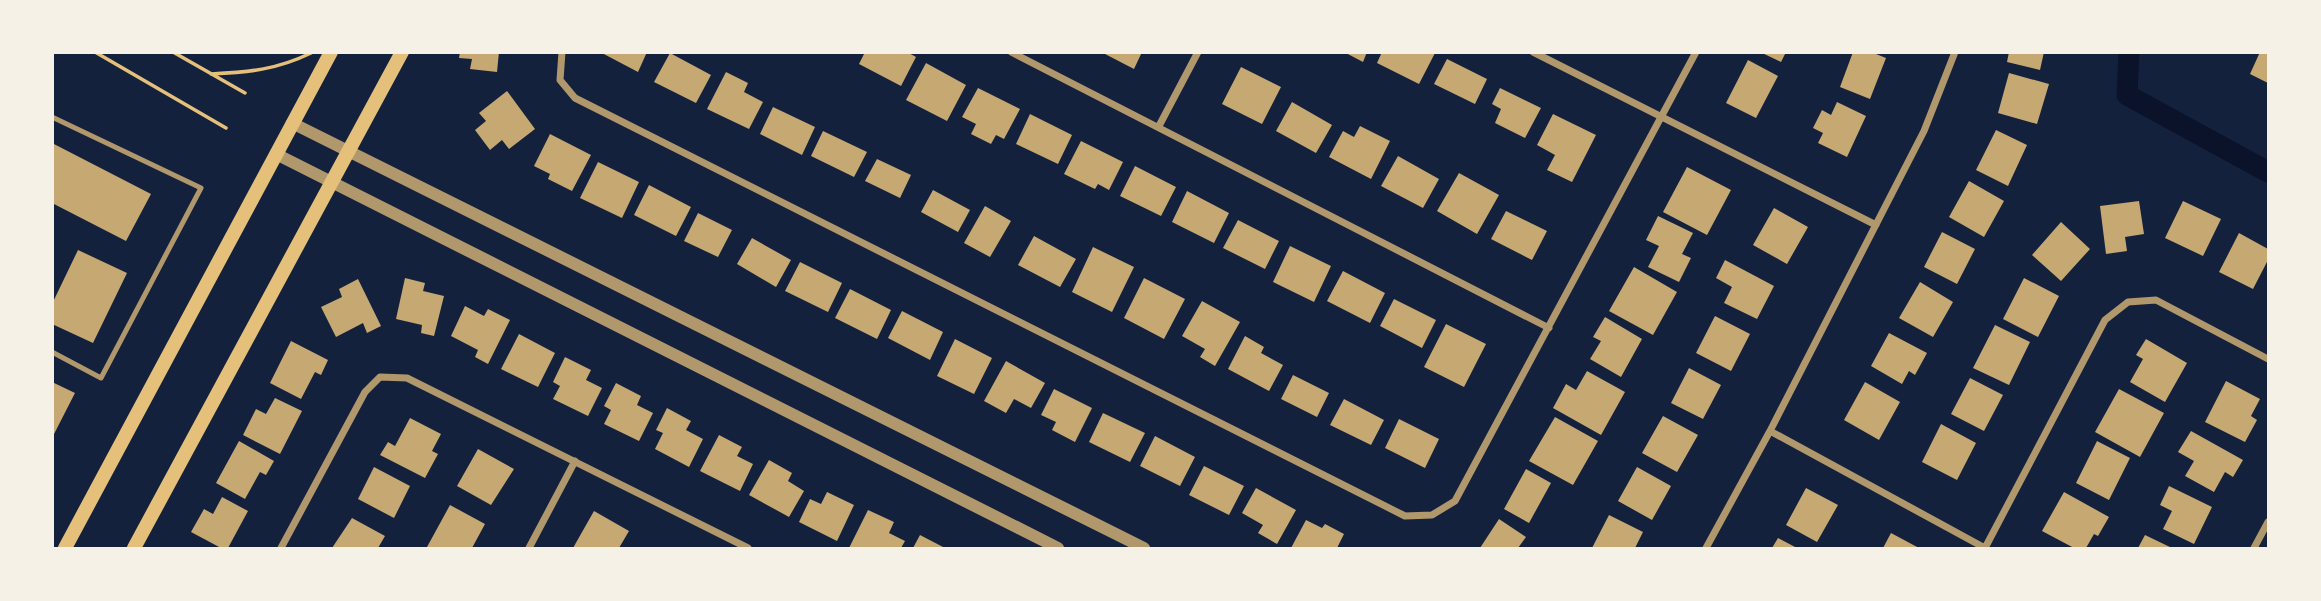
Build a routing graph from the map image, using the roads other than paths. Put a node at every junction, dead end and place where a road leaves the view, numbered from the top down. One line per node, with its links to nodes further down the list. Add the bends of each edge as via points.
1 (331, 52): 11 (main road)
2 (402, 52): 13 (main road)
3 (562, 52): 17 (street, via 560,80 575,98 1405,516 1432,515 1455,501)
4 (1011, 52): 12 (street)
5 (1199, 52): 12 (street)
6 (1533, 52): 10 (street)
7 (1696, 52): 10 (street)
8 (1955, 52): 16 (street, via 1924,131)
9 (52, 117): 18 (lane, via 201,188 101,378)
10 (1661, 118): 16 (street); 17 (street)
11 (292, 123): 13 (street); 14 (main road)
12 (1159, 126): 17 (street)
13 (347, 153): 15 (main road); 29 (street)
14 (276, 154): 15 (street); 23 (main road)
15 (330, 183): 24 (main road); 28 (street)
16 (1876, 225): 20 (street)
17 (1549, 328)
18 (52, 352)
19 (2269, 359): 31 (street, via 2156,300 2128,302 2105,320)
20 (1770, 431): 30 (street); 31 (street)
21 (575, 461): 25 (street, via 407,378 380,377 365,393); 26 (street); 27 (street)
22 (2269, 522): 32 (street)
23 (65, 548)
24 (134, 548)
25 (281, 548)
26 (529, 548)
27 (748, 548)
28 (1058, 548)
29 (1144, 548)
30 (1706, 548)
31 (1985, 548)
32 (2254, 548)

